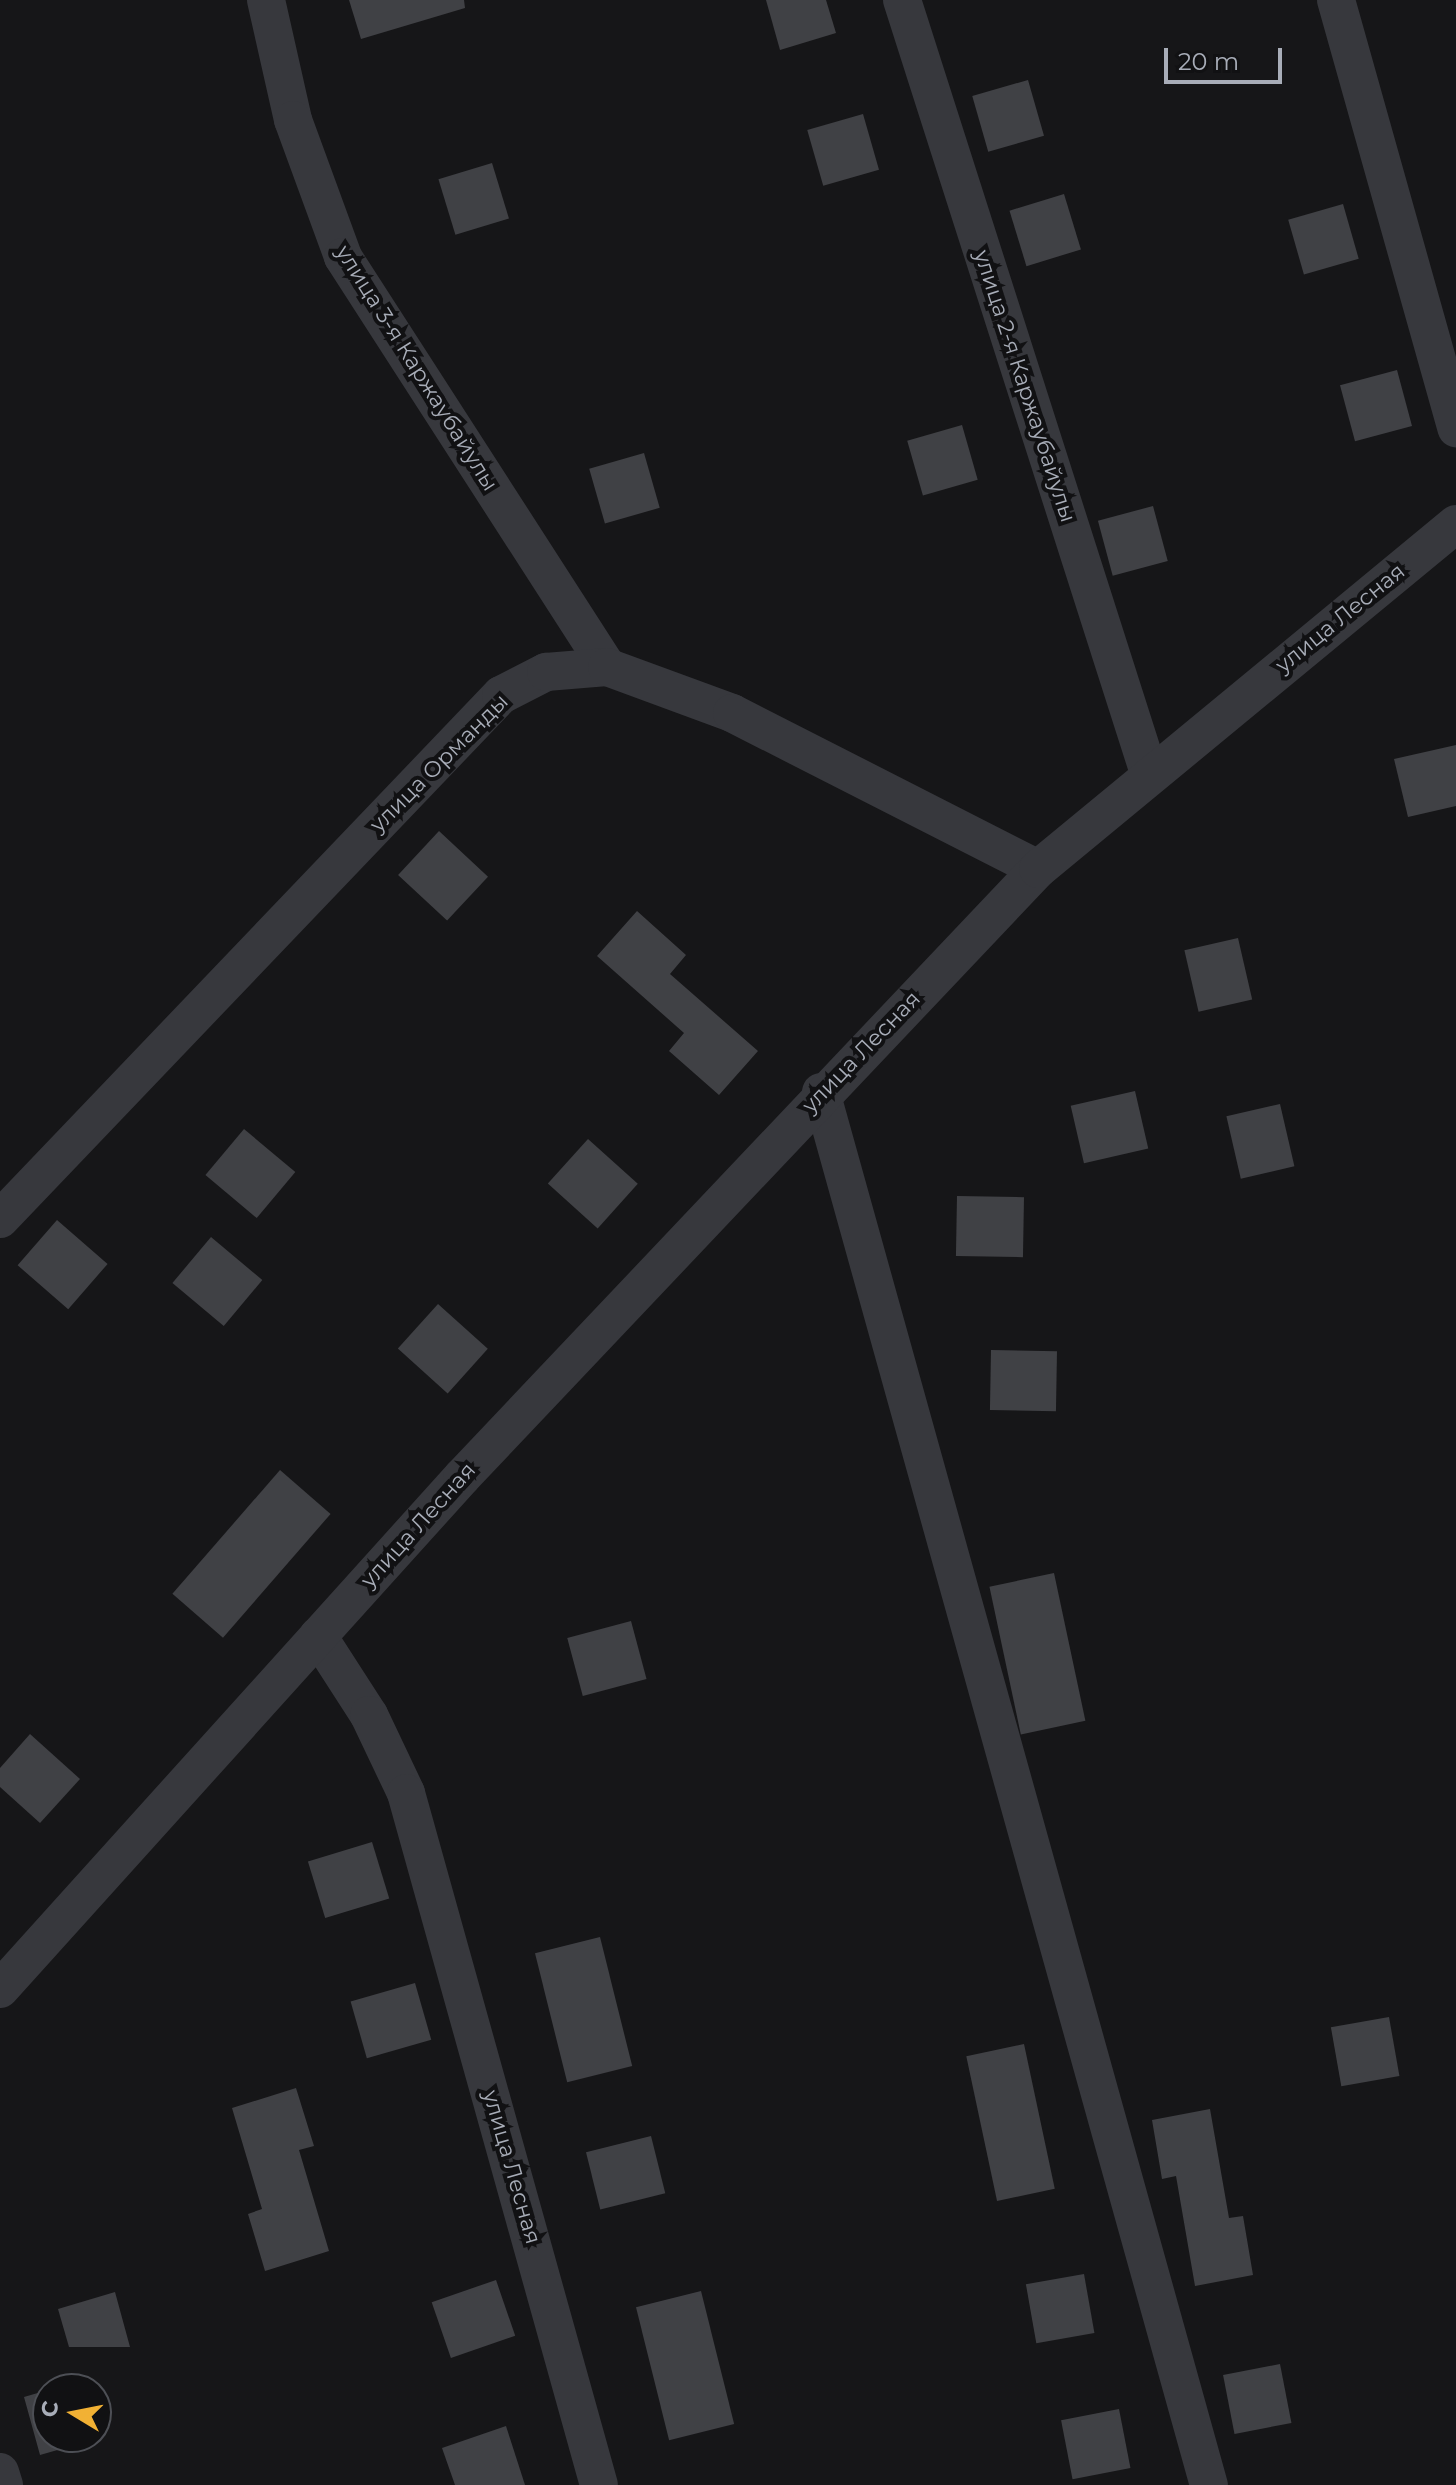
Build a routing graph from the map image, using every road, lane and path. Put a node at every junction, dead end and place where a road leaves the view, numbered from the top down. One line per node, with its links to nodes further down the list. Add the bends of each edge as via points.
1 (266, 0): 6 (street, улица 3-я Каржаубайулы, via 293,120 343,257)
2 (902, 0): 7 (street, улица 2-я Каржаубайулы)
3 (1336, 0): 4 (street)
4 (1456, 428)
5 (1456, 524): 7 (street, улица Лесная)
6 (607, 667): 8 (street, улица Орманды, via 732,713); 10 (street, улица Орманды, via 546,672 501,695)
7 (1149, 773): 8 (street, улица Лесная)
8 (1038, 869): 9 (street, улица Лесная)
9 (821, 1092): 11 (street, улица Лесная); 16 (street)
10 (0, 1219)
11 (318, 1636): 12 (street, улица Лесная); 15 (street, улица Лесная, via 369,1715 406,1793)
12 (0, 1989)
13 (0, 2472): 14 (street)
14 (4, 2485)
15 (599, 2485)
16 (1209, 2485)

